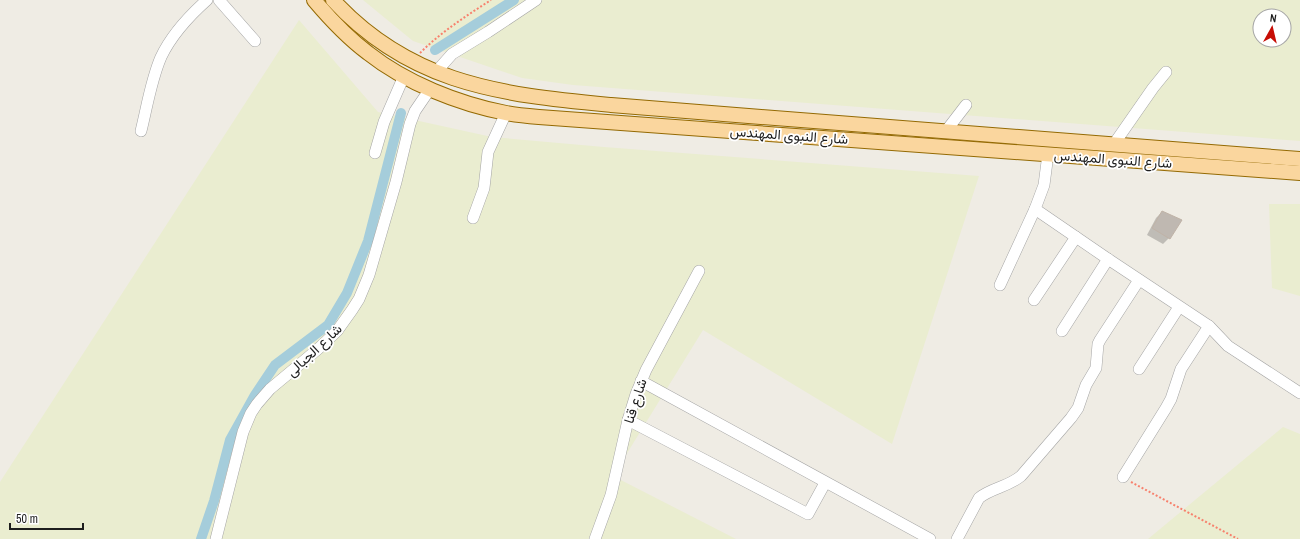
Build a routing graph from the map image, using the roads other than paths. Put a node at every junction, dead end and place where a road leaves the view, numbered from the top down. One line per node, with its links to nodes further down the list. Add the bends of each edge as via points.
1 (207, 0): 17 (street, via 183,25 162,57 154,78)
2 (219, 0): 6 (street)
3 (314, 0): 9 (main road, شارع النبوى المهندس, via 367,53)
4 (333, 0): 7 (main road, شارع النبوى المهندس, via 362,29 397,53)
5 (536, 0): 7 (street, via 452,54)
6 (254, 41)
7 (436, 72): 12 (main road, شارع النبوى المهندس, via 501,91 552,100)
8 (1166, 72): 19 (street)
9 (404, 76): 10 (main road, شارع النبوى المهندس); 20 (street, via 384,122)
10 (430, 89): 14 (main road, شارع النبوى المهندس, via 465,102); 41 (street, شارع الجبالى, via 415,111 410,124 369,275 359,299 337,331 270,389 251,413 243,432)
11 (966, 105): 18 (street)
12 (648, 108): 13 (main road, شارع النبوى المهندس); 15 (main road, via 650,117)
13 (675, 110): 16 (main road, via 672,119); 18 (main road, شارع النبوى المهندس)
14 (506, 112): 15 (main road, شارع النبوى المهندس); 25 (street, via 488,152 484,188)
15 (647, 125): 16 (main road, شارع النبوى المهندس)
16 (674, 127): 21 (main road, شارع النبوى المهندس)
17 (141, 132)
18 (946, 132): 19 (main road, شارع النبوى المهندس)
19 (1114, 144): 22 (main road, شارع النبوى المهندس)
20 (375, 153)
21 (1048, 154): 23 (main road, شارع النبوى المهندس); 24 (street, via 1044,185)
22 (1300, 158)
23 (1300, 173)
24 (1035, 209): 26 (street); 30 (street)
25 (473, 218)
26 (1076, 237): 27 (street); 31 (street)
27 (1108, 260): 29 (street); 34 (street)
28 (698, 271): 36 (street, شارع قنا)
29 (1139, 280): 32 (street); 44 (street, via 1100,340 1096,368 1071,418 1021,476 980,498)
30 (1000, 285)
31 (1034, 300)
32 (1179, 306): 33 (street); 35 (street)
33 (1209, 326): 37 (street, via 1228,346); 39 (street, via 1181,369 1166,408)
34 (1062, 331)
35 (1139, 369)
36 (641, 381): 38 (street, شارع قنا); 40 (street)
37 (1300, 393)
38 (628, 420): 40 (street, via 808,514); 42 (street, شارع قنا, via 611,495)
39 (1123, 477)
40 (825, 483): 43 (street)
41 (216, 539)
42 (595, 539)
43 (930, 539)
44 (957, 539)

